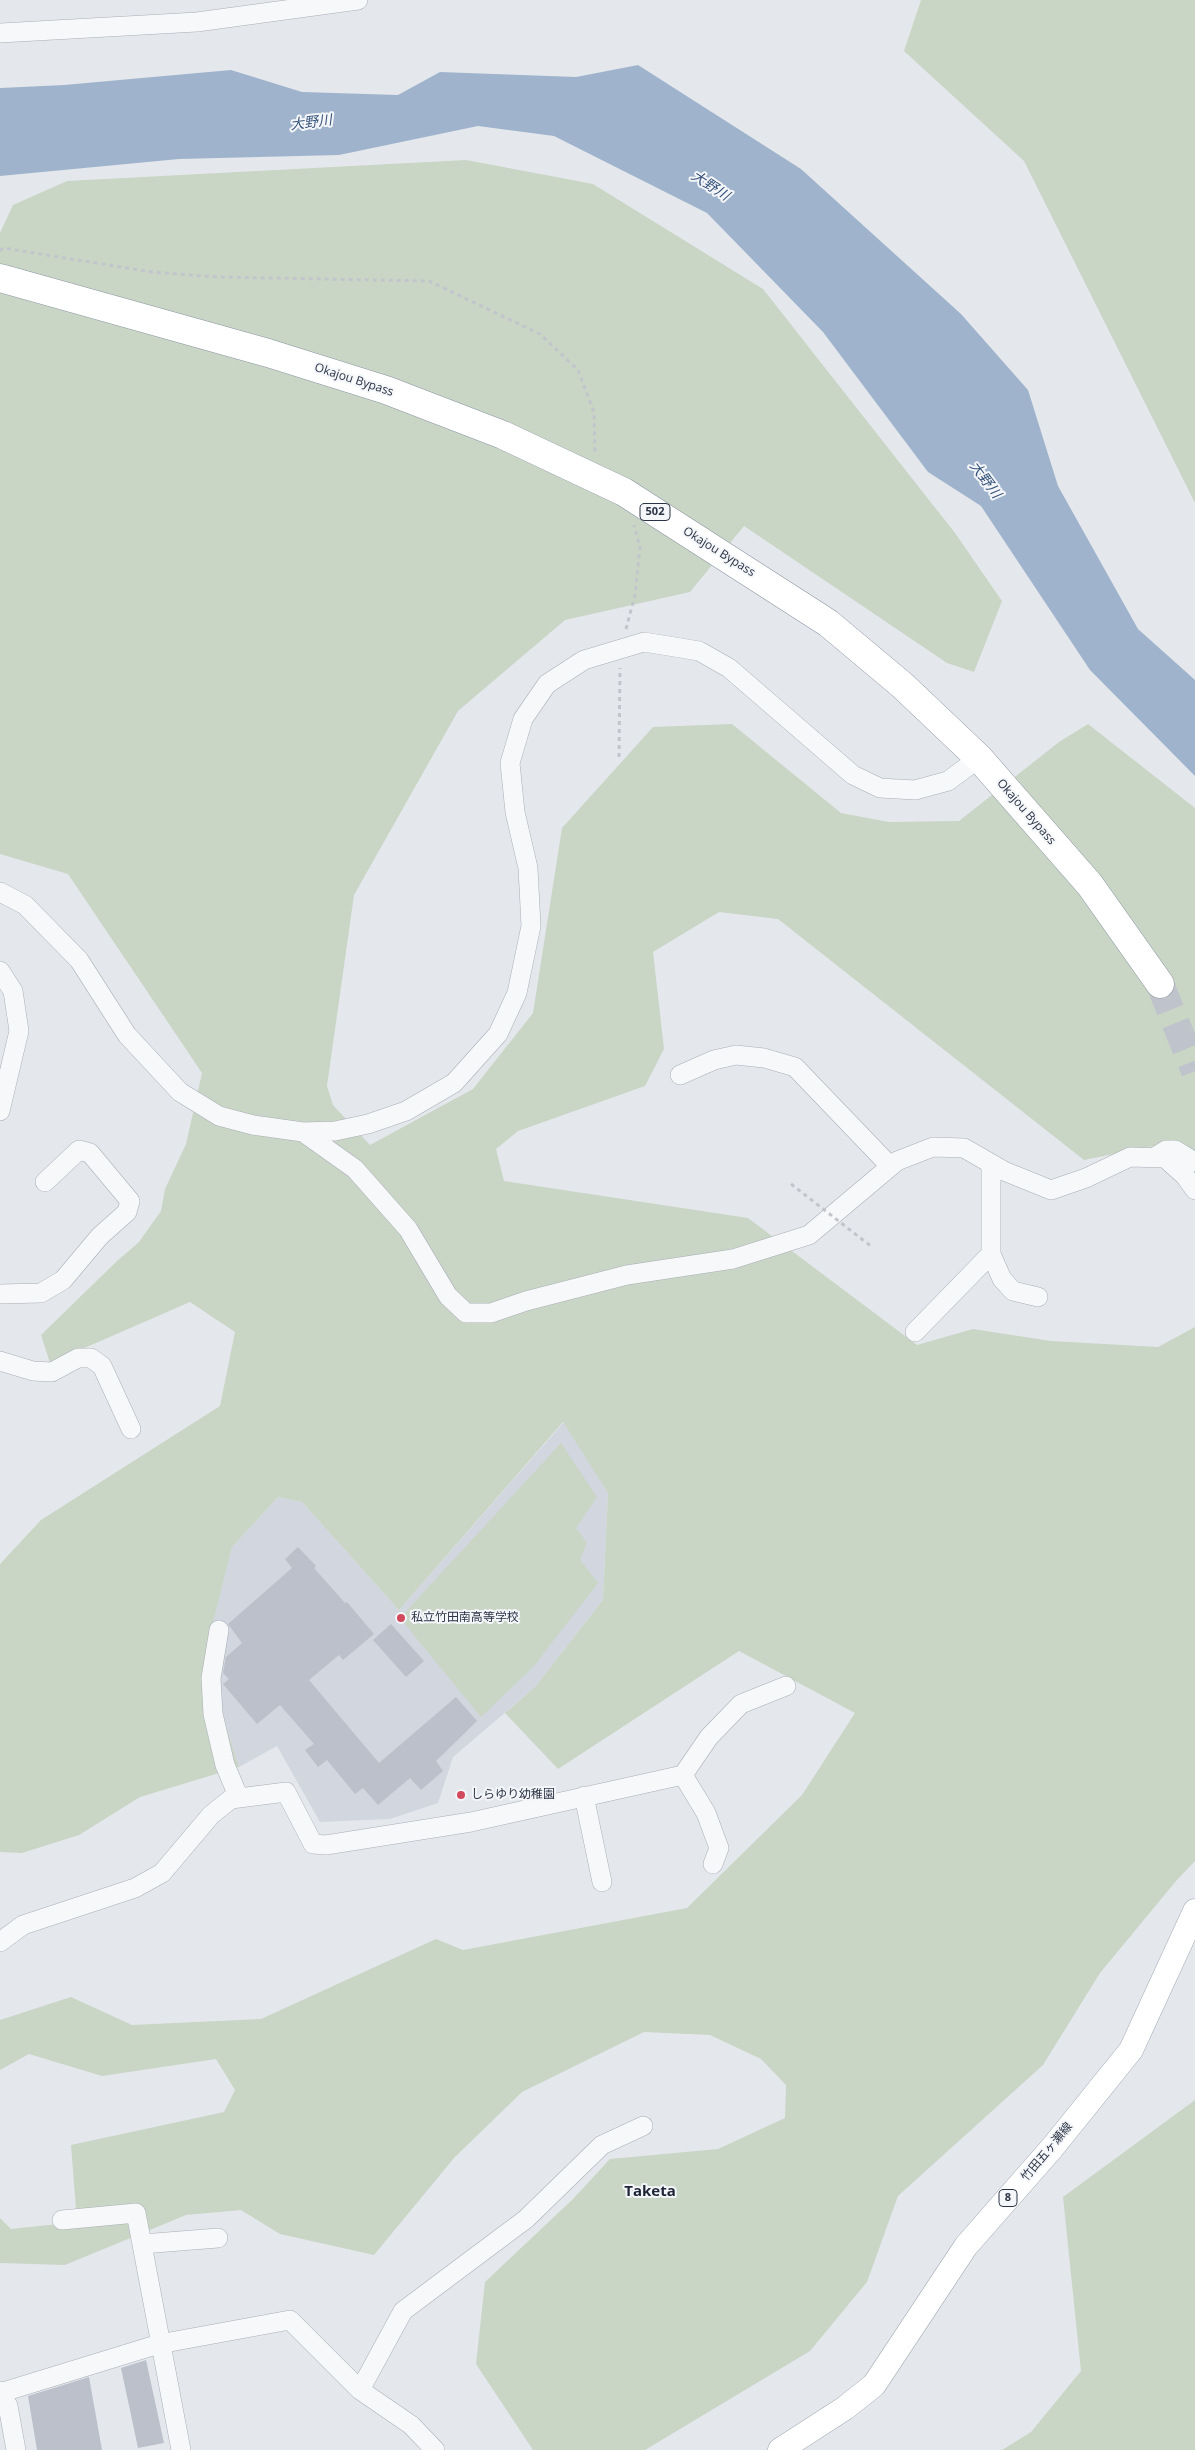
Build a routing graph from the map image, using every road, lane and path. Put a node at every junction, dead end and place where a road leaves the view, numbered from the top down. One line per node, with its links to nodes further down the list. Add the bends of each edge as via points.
1 (358, 0): 2 (street, via 197,22)
2 (0, 32)
3 (0, 251): 5 (path, via 3,248 152,272 208,276 429,281 540,334 578,370 594,412 594,454)
4 (0, 278): 6 (highway, Okajou Bypass / 502, via 259,350 386,390 503,436)
5 (598, 463)
6 (624, 492): 7 (path, via 640,547 634,594); 9 (highway, Okajou Bypass / 502, via 828,623 902,685)
7 (621, 649): 8 (path); 9 (street, via 644,642 699,651 729,668 853,775 880,788 915,790 948,782); 15 (street, via 584,660 548,684 523,719 510,763 514,812 528,868 530,926 517,993 498,1034 454,1083 406,1111 335,1132)
8 (619, 757)
9 (979, 758): 12 (highway, Okajou Bypass / 502, via 1090,885)
10 (0, 892): 15 (street, via 25,905 79,960 126,1035 180,1092 219,1116 254,1126)
11 (0, 971): 14 (street, via 13,991 19,1031)
12 (1160, 984)
13 (680, 1075): 19 (street, via 714,1060 736,1055 764,1058 795,1067)
14 (0, 1111)
15 (303, 1132): 19 (street, via 356,1169 408,1229 448,1296 466,1313 491,1314 526,1300 627,1275 733,1259 809,1235)
16 (1152, 1158): 17 (street, via 1166,1150 1175,1150); 18 (street, via 1130,1157 1052,1190); 22 (street, via 1165,1158)
17 (1195, 1162)
18 (991, 1164): 19 (street, via 964,1148 932,1147); 24 (street)
19 (890, 1166)
20 (45, 1182): 25 (street, via 79,1150 90,1153 130,1200 127,1212 100,1236 63,1280 41,1292)
21 (790, 1184): 23 (path, bridge)
22 (1195, 1190)
23 (872, 1247)
24 (991, 1254): 26 (street, via 1002,1279 1013,1291); 27 (street)
25 (0, 1294)
26 (1038, 1297)
27 (915, 1332)
28 (0, 1361): 29 (street, via 33,1371 52,1372 78,1358 92,1358 102,1366)
29 (131, 1429)
30 (218, 1630): 34 (street, via 211,1678 214,1714 225,1765)
31 (786, 1686): 32 (street, via 741,1704 709,1737)
32 (683, 1776): 33 (street); 35 (street, via 706,1813 719,1848)
33 (584, 1796): 34 (street, via 471,1822 326,1844 313,1844 286,1792); 36 (street)
34 (239, 1798): 39 (street, via 231,1799 212,1815 162,1873 135,1888 23,1924)
35 (713, 1864)
36 (602, 1882)
37 (1195, 1911): 38 (main road, 竹田五ヶ瀬線 / 8)
38 (1189, 1933): 50 (main road, 竹田五ヶ瀬線 / 8, via 1131,2050 1052,2148 966,2246 874,2386)
39 (0, 1942)
40 (643, 2126): 45 (street, via 602,2145 526,2219 403,2311)
41 (62, 2220): 43 (street, via 136,2213)
42 (218, 2238): 43 (street)
43 (142, 2244): 44 (street)
44 (159, 2344): 45 (street, via 290,2320); 46 (street); 48 (street)
45 (360, 2390): 49 (street, via 411,2425)
46 (0, 2392): 47 (street, via 8,2406)
47 (16, 2450)
48 (181, 2450)
49 (435, 2450)
50 (780, 2450)

